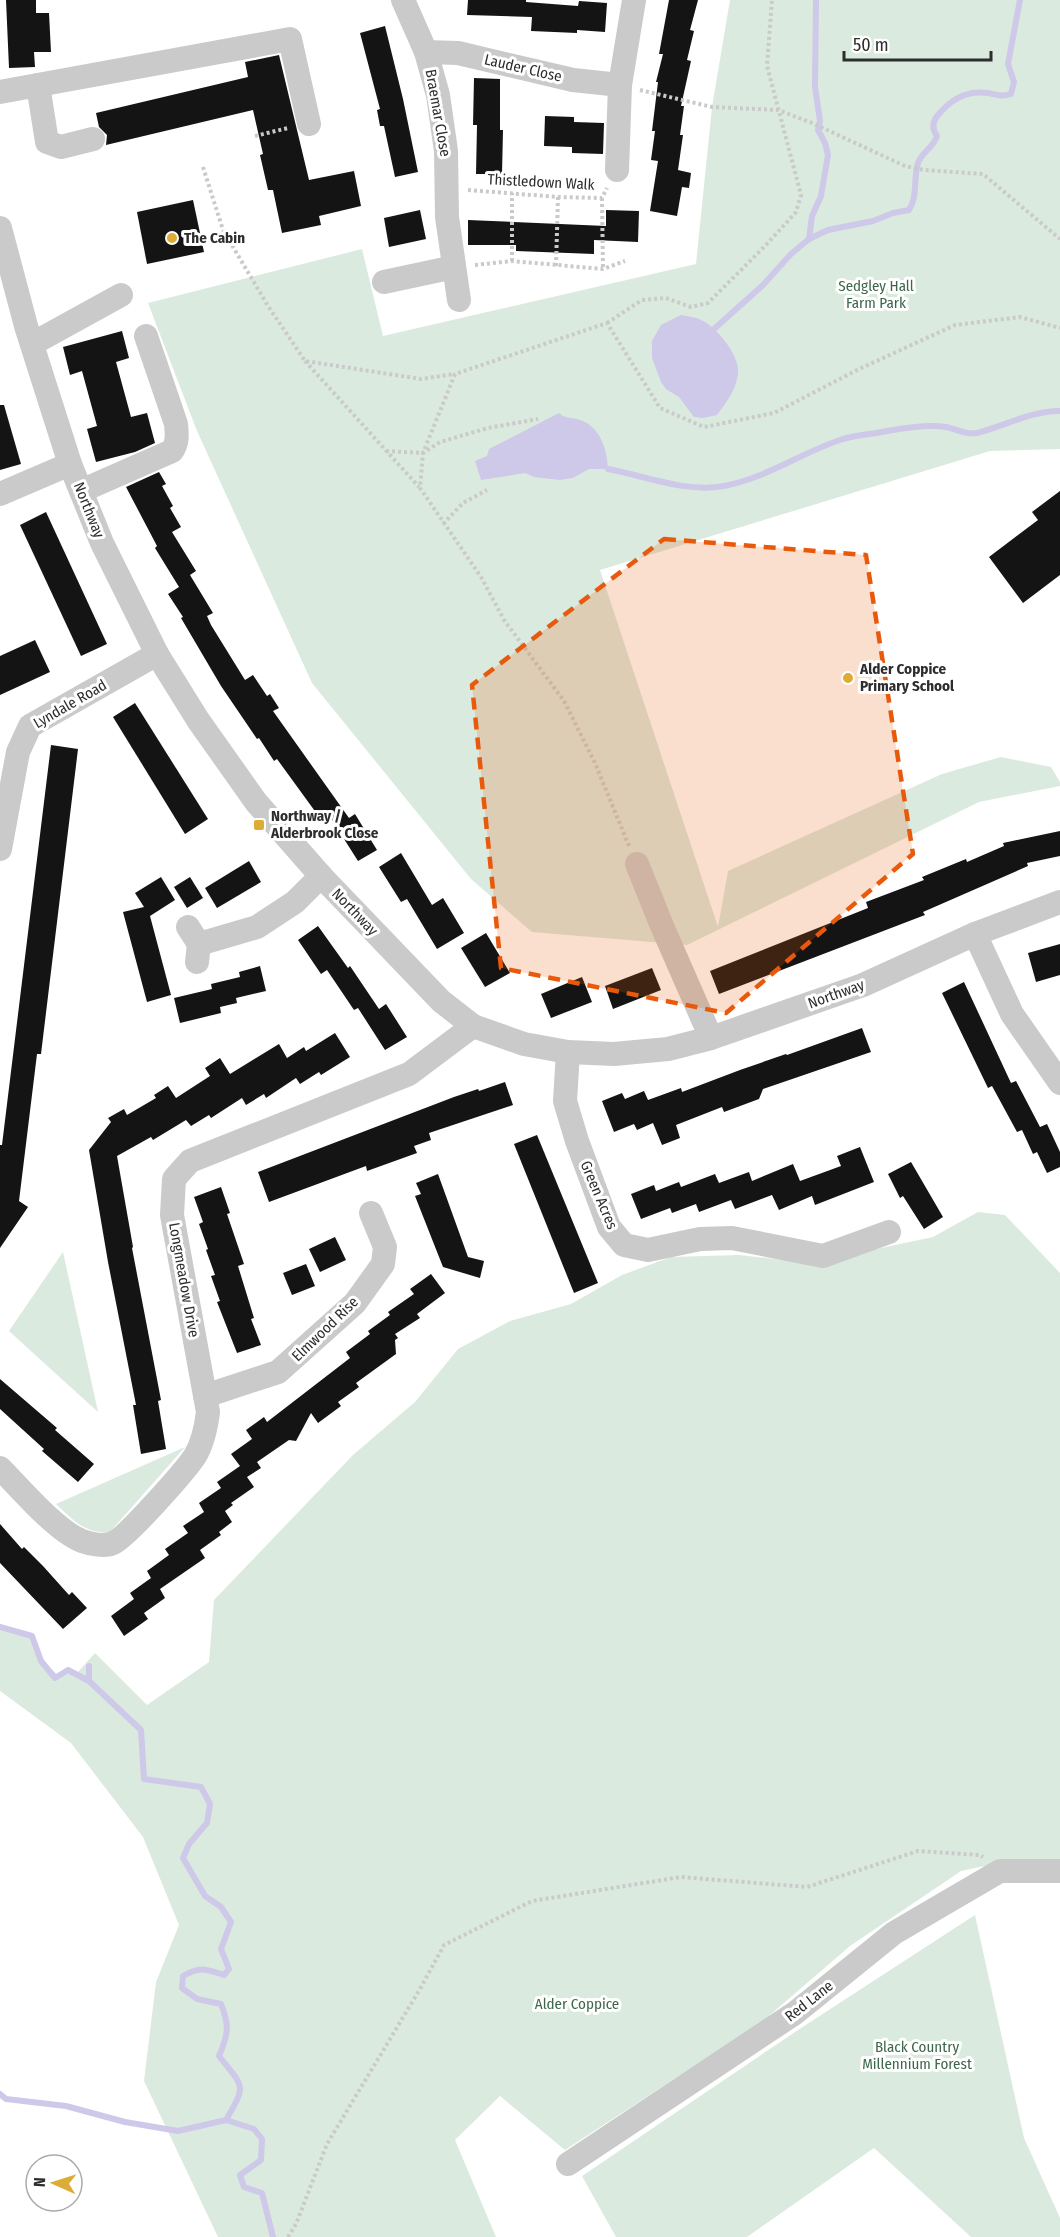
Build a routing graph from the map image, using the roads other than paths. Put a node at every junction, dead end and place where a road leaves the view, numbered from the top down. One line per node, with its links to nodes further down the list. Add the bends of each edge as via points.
1 (403, 0): 3 (street, Braemar Close)
2 (634, 0): 5 (street)
3 (426, 52): 5 (street, Lauder Close, via 458,53 573,80); 12 (street, Braemar Close, via 438,94 446,151)
4 (38, 85): 6 (street); 7 (street, via 290,39); 8 (street, via 47,142 61,147)
5 (620, 85): 9 (street)
6 (0, 92)
7 (309, 124)
8 (93, 139)
9 (617, 170)
10 (0, 228): 11 (street, Northway)
11 (5, 263): 17 (street, Northway)
12 (453, 267): 13 (street); 15 (street, Braemar Close)
13 (384, 282)
14 (121, 295): 17 (street)
15 (459, 300)
16 (146, 336): 19 (street, via 176,424 176,446)
17 (32, 344): 18 (street, Northway)
18 (70, 464): 19 (street, Northway); 20 (street)
19 (81, 491): 21 (street, Northway)
20 (0, 494)
21 (157, 654): 22 (street, Lyndale Road, via 30,726 18,752); 24 (street, Northway, via 256,802)
22 (0, 849)
23 (637, 864): 29 (street)
24 (321, 876): 27 (street, via 295,902 257,927); 28 (street, Northway, via 441,1001)
25 (1060, 902): 26 (street, Northway)
26 (975, 934): 29 (street, Northway, via 863,985); 31 (street, via 1012,1014)
27 (195, 944)
28 (473, 1026): 30 (street, Northway, via 524,1044); 34 (street, Longmeadow Drive, via 409,1074 190,1161 174,1179 172,1215)
29 (711, 1038): 30 (street, Northway, via 668,1049 614,1054)
30 (568, 1052): 33 (street, Green Acres, via 565,1101 609,1227 624,1245 648,1250 700,1239 732,1238 823,1256)
31 (1060, 1083)
32 (371, 1213): 34 (street, Elmwood Rise, via 385,1247 383,1264 355,1303 278,1372)
33 (889, 1232)
34 (205, 1396): 35 (street, Longmeadow Drive, via 205,1432 195,1456 113,1543 81,1540 63,1529)
35 (0, 1468)
36 (1060, 1871): 37 (street, Red Lane, via 993,1875 894,1933 795,2013)
37 (568, 2164)

